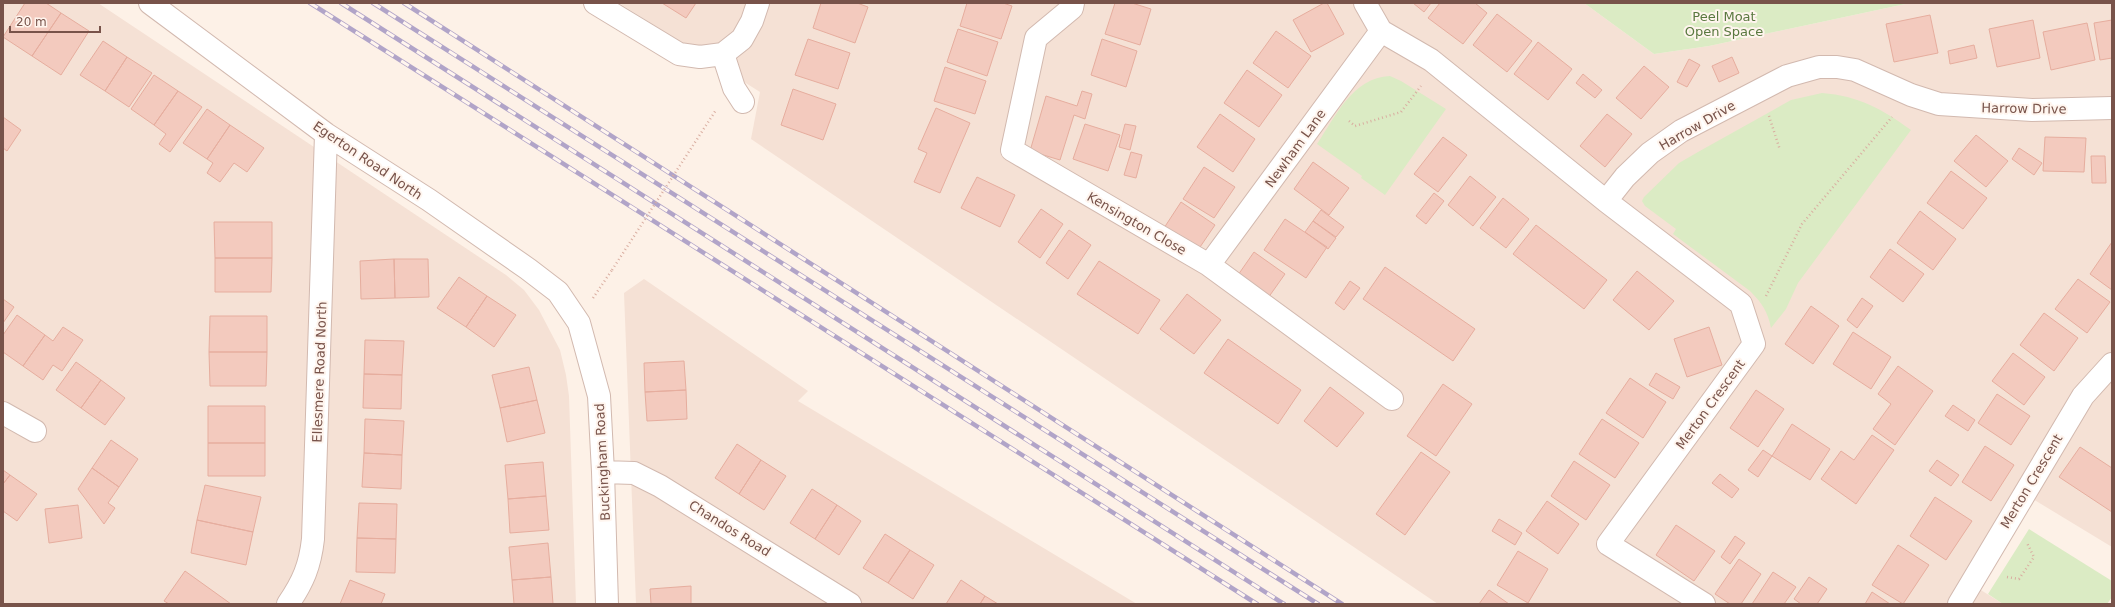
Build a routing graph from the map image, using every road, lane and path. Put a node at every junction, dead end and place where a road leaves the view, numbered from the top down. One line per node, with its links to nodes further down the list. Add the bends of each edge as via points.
1 (150, 3): 15 (street, Egerton Road North)
2 (595, 3): 7 (street, via 679,54)
3 (758, 3): 7 (street, via 742,39)
4 (1073, 3): 18 (street, Kensington Close, via 1072,8 1036,38 1012,150)
5 (1365, 3): 6 (street)
6 (1381, 31): 8 (street); 12 (street, Newham Lane)
7 (723, 54): 11 (street, via 734,88)
8 (1437, 65): 12 (path, via 1401,112 1355,126); 17 (street)
9 (1761, 89): 10 (street, Harrow Drive, via 1787,76 1820,67 1837,67 1870,76); 16 (path); 17 (street, Harrow Drive, via 1681,131 1650,153 1625,177)
10 (1910, 95): 13 (street, Harrow Drive, via 1939,104 1966,106 2032,110); 21 (path, via 1841,174 1802,224)
11 (743, 102)
12 (1326, 105): 18 (street, Newham Lane)
13 (2112, 108)
14 (716, 110): 19 (path, bridge)
15 (326, 134): 20 (street, Egerton Road North, via 528,269 558,292); 27 (street, Ellesmere Road North, via 313,539 306,574)
16 (1780, 150)
17 (1606, 201): 21 (street, Merton Crescent, via 1741,304)
18 (1209, 265): 23 (street, Kensington Close)
19 (612, 270)
20 (579, 322): 26 (street, Buckingham Road, via 599,396)
21 (1749, 330): 30 (street, Merton Crescent, via 1754,344 1608,544)
22 (2112, 364): 31 (street, Merton Crescent, via 2082,396)
23 (1392, 398)
24 (3, 413): 25 (street)
25 (35, 431)
26 (603, 472): 28 (street, Buckingham Road); 29 (street, Chandos Road, via 634,473 660,486)
27 (288, 604)
28 (607, 604)
29 (850, 604)
30 (1704, 604)
31 (1959, 604)

